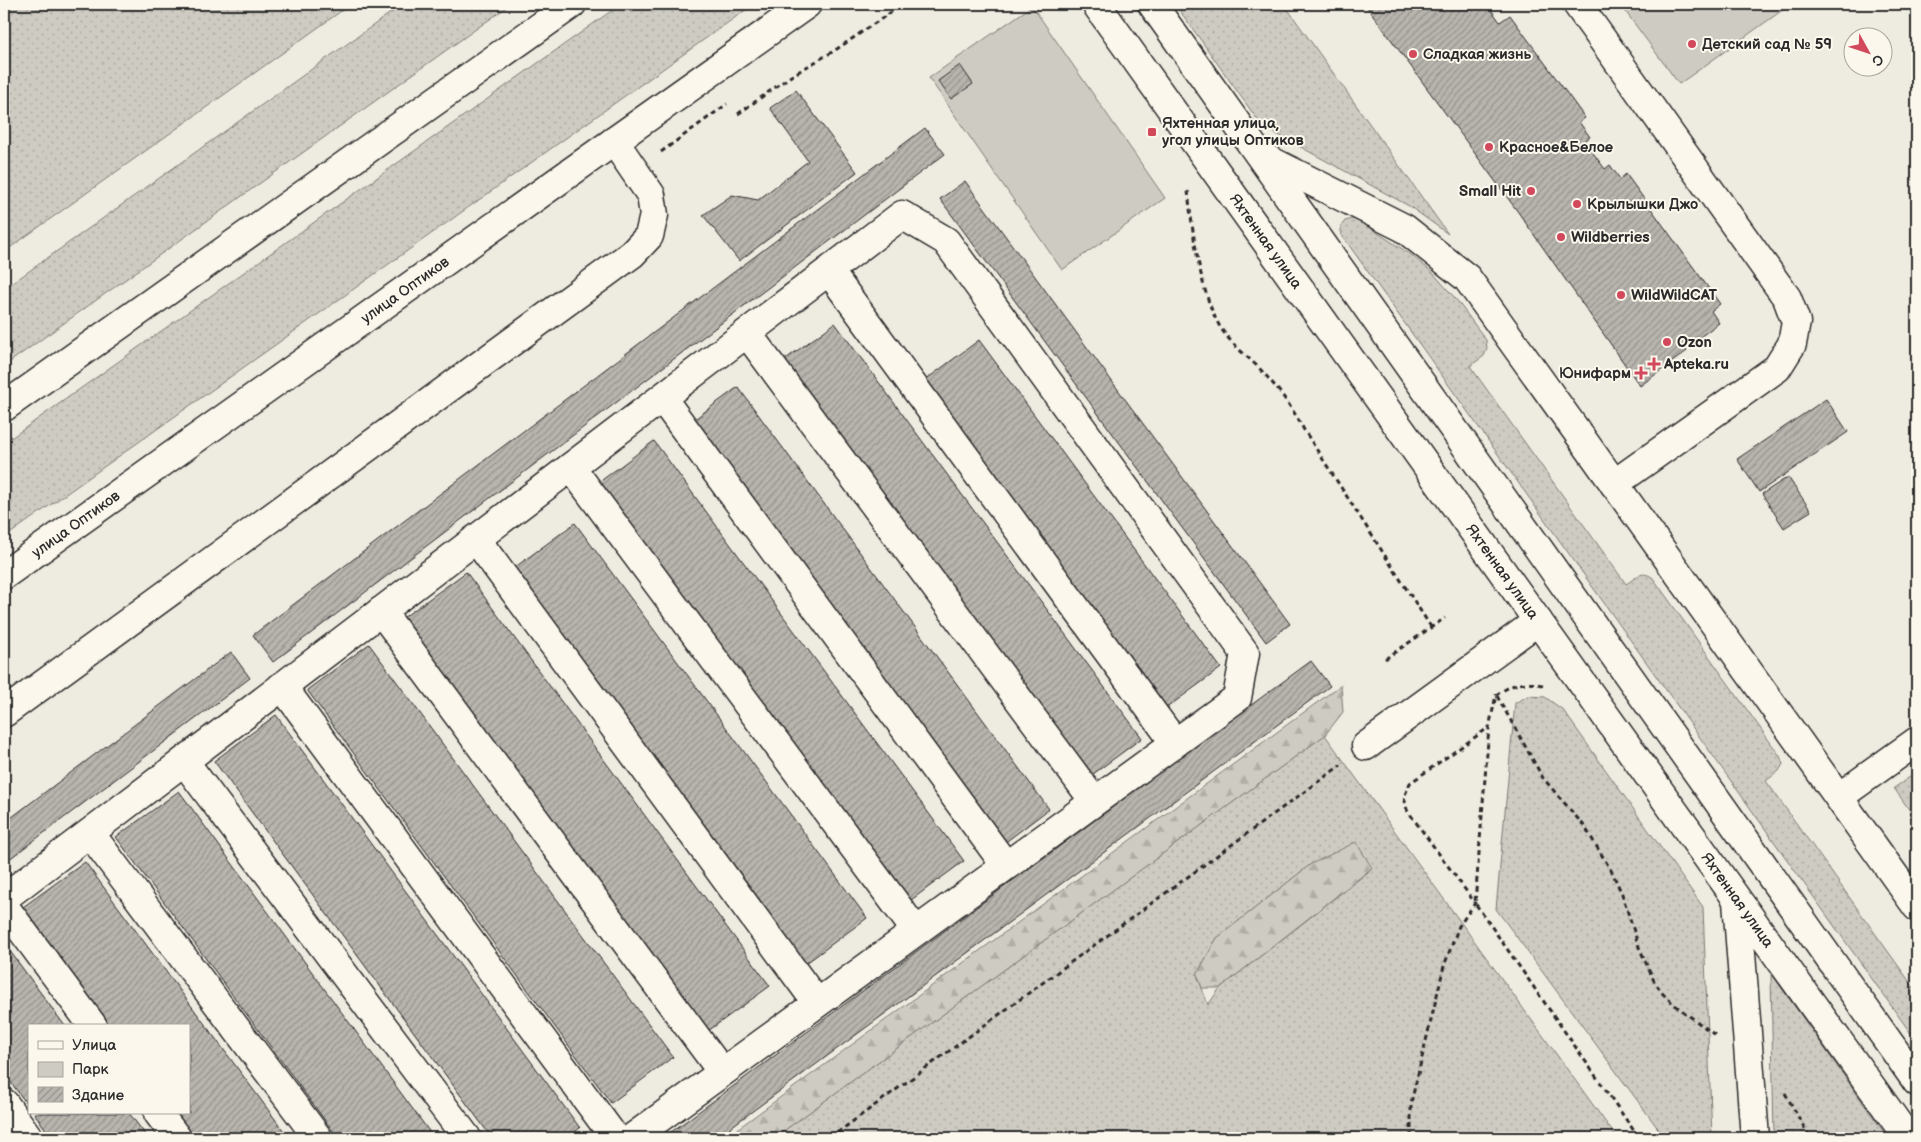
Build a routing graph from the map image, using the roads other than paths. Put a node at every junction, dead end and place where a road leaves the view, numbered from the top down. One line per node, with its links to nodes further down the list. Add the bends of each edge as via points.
1 (572, 4): 11 (street)
2 (806, 4): 6 (street, улица Оптиков)
3 (1096, 4): 17 (street, Яхтенная улица)
4 (1152, 4): 7 (street)
5 (1576, 4): 13 (street, via 1786,298 1796,322 1792,344 1777,368)
6 (614, 141): 15 (street, улица Оптиков); 19 (street, via 651,195 654,215 649,236 632,254)
7 (1258, 155): 13 (street, via 1404,228 1467,278); 36 (street)
8 (829, 271): 9 (street); 21 (street); 21 (street, via 902,215 946,241 1245,654 1236,698)
9 (747, 333): 10 (street); 25 (street)
10 (662, 398): 12 (street); 27 (street)
11 (4, 407)
12 (570, 467): 14 (street); 32 (street)
13 (1614, 484): 24 (street)
14 (476, 539): 16 (street); 33 (street)
15 (4, 575)
16 (381, 611): 18 (street); 35 (street)
17 (1538, 621): 22 (street); 29 (street, Яхтенная улица)
18 (282, 686): 23 (street); 43 (street)
19 (4, 713)
20 (1917, 742): 24 (street)
21 (1175, 743): 25 (street)
22 (1366, 746)
23 (184, 761): 26 (street); 42 (street)
24 (1839, 797): 31 (street)
25 (1094, 801): 27 (street)
26 (90, 833): 28 (street); 41 (street)
27 (1006, 866): 32 (street)
28 (4, 898)
29 (1737, 901): 45 (street); 46 (street, Яхтенная улица)
30 (4, 906): 34 (street)
31 (1917, 907)
32 (916, 931): 33 (street)
33 (817, 1003): 35 (street)
34 (92, 1024)
35 (722, 1072): 44 (street)
36 (1917, 1082)
37 (4, 1103): 39 (street)
38 (159, 1114): 40 (street)
39 (29, 1138)
40 (177, 1138)
41 (318, 1138)
42 (467, 1138)
43 (615, 1138)
44 (632, 1138)
45 (1755, 1138)
46 (1908, 1138)

